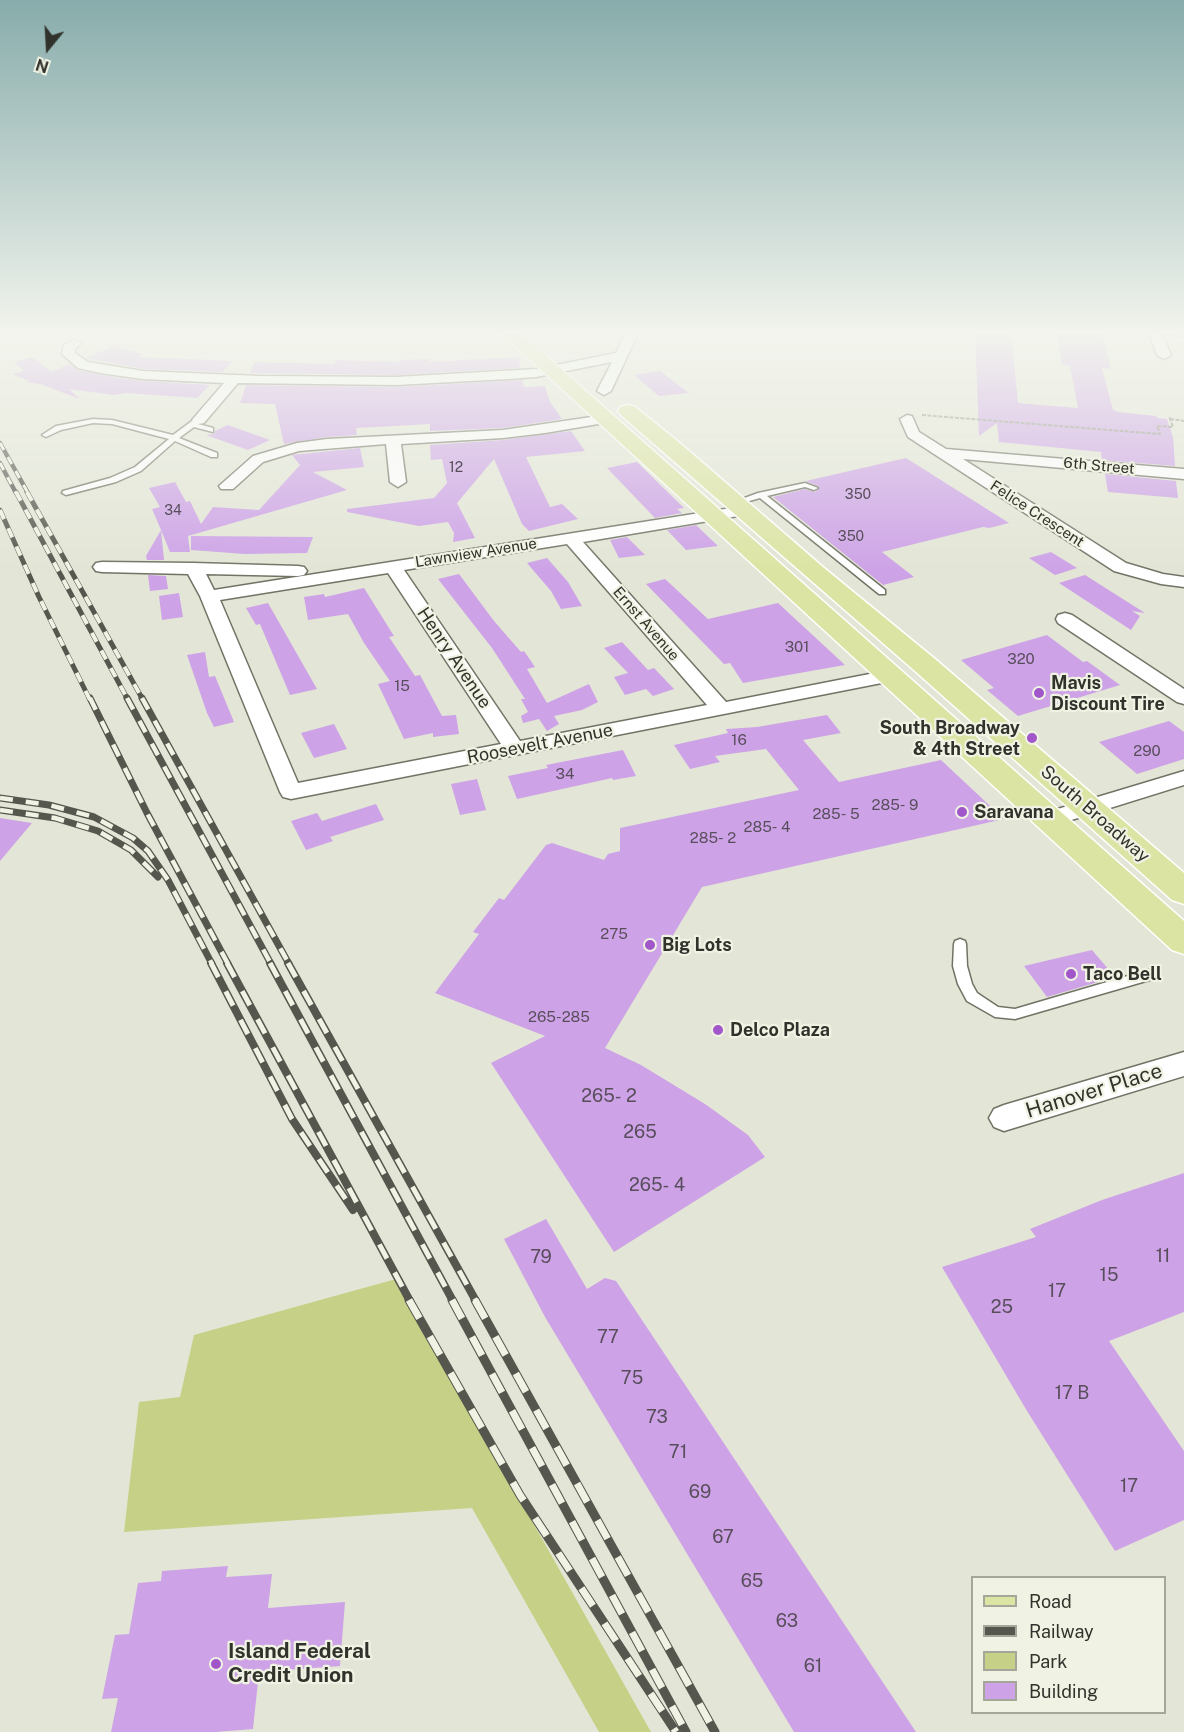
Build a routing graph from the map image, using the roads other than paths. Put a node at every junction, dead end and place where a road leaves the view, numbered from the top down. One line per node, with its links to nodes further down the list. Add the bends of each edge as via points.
1 (210, 412): 6 (street)
2 (600, 412): 5 (main road, South Broadway)
3 (629, 412): 18 (main road, South Broadway)
4 (910, 417): 10 (street, Felice Crescent, via 913,434)
5 (605, 418): 9 (street, via 503,434); 19 (main road, South Broadway)
6 (201, 425): 8 (lane)
7 (39, 429): 8 (lane, via 49,433 93,421 128,424)
8 (174, 438): 11 (lane); 16 (lane, via 138,469)
9 (393, 440): 13 (street); 14 (street, via 297,447 258,459)
10 (943, 453): 12 (street, 6th Street); 25 (street, Felice Crescent, via 1119,567)
11 (214, 455)
12 (1184, 474)
13 (398, 482)
14 (227, 486)
15 (814, 488): 17 (lane, via 805,485)
16 (66, 493)
17 (761, 495): 18 (lane); 26 (lane)
18 (739, 507): 19 (street, Lawnview Avenue); 34 (main road, South Broadway)
19 (713, 516): 20 (street, Lawnview Avenue); 29 (main road, South Broadway)
20 (571, 538): 22 (street, Lawnview Avenue); 31 (street, Ernst Avenue)
21 (102, 567): 23 (street)
22 (393, 567): 24 (street, Lawnview Avenue); 32 (street, Henry Avenue)
23 (198, 568): 24 (street); 27 (street)
24 (359, 572): 27 (street, Lawnview Avenue)
25 (1184, 582)
26 (882, 592)
27 (209, 596): 32 (street, Roosevelt Avenue, via 291,792)
28 (1065, 619): 30 (street)
29 (890, 676): 31 (street, Roosevelt Avenue); 35 (main road, South Broadway)
30 (1184, 698)
31 (721, 709): 32 (street, Roosevelt Avenue)
32 (515, 749)
33 (1184, 778): 34 (street)
34 (1089, 807): 35 (street); 36 (main road, South Broadway)
35 (1049, 819): 37 (main road, South Broadway)
36 (1184, 892)
37 (1184, 941)
38 (960, 944): 39 (lane, via 965,984 972,997 995,1012 1015,1014)
39 (1148, 975)
40 (1184, 1064): 41 (street, Hanover Place)
41 (1004, 1118)

